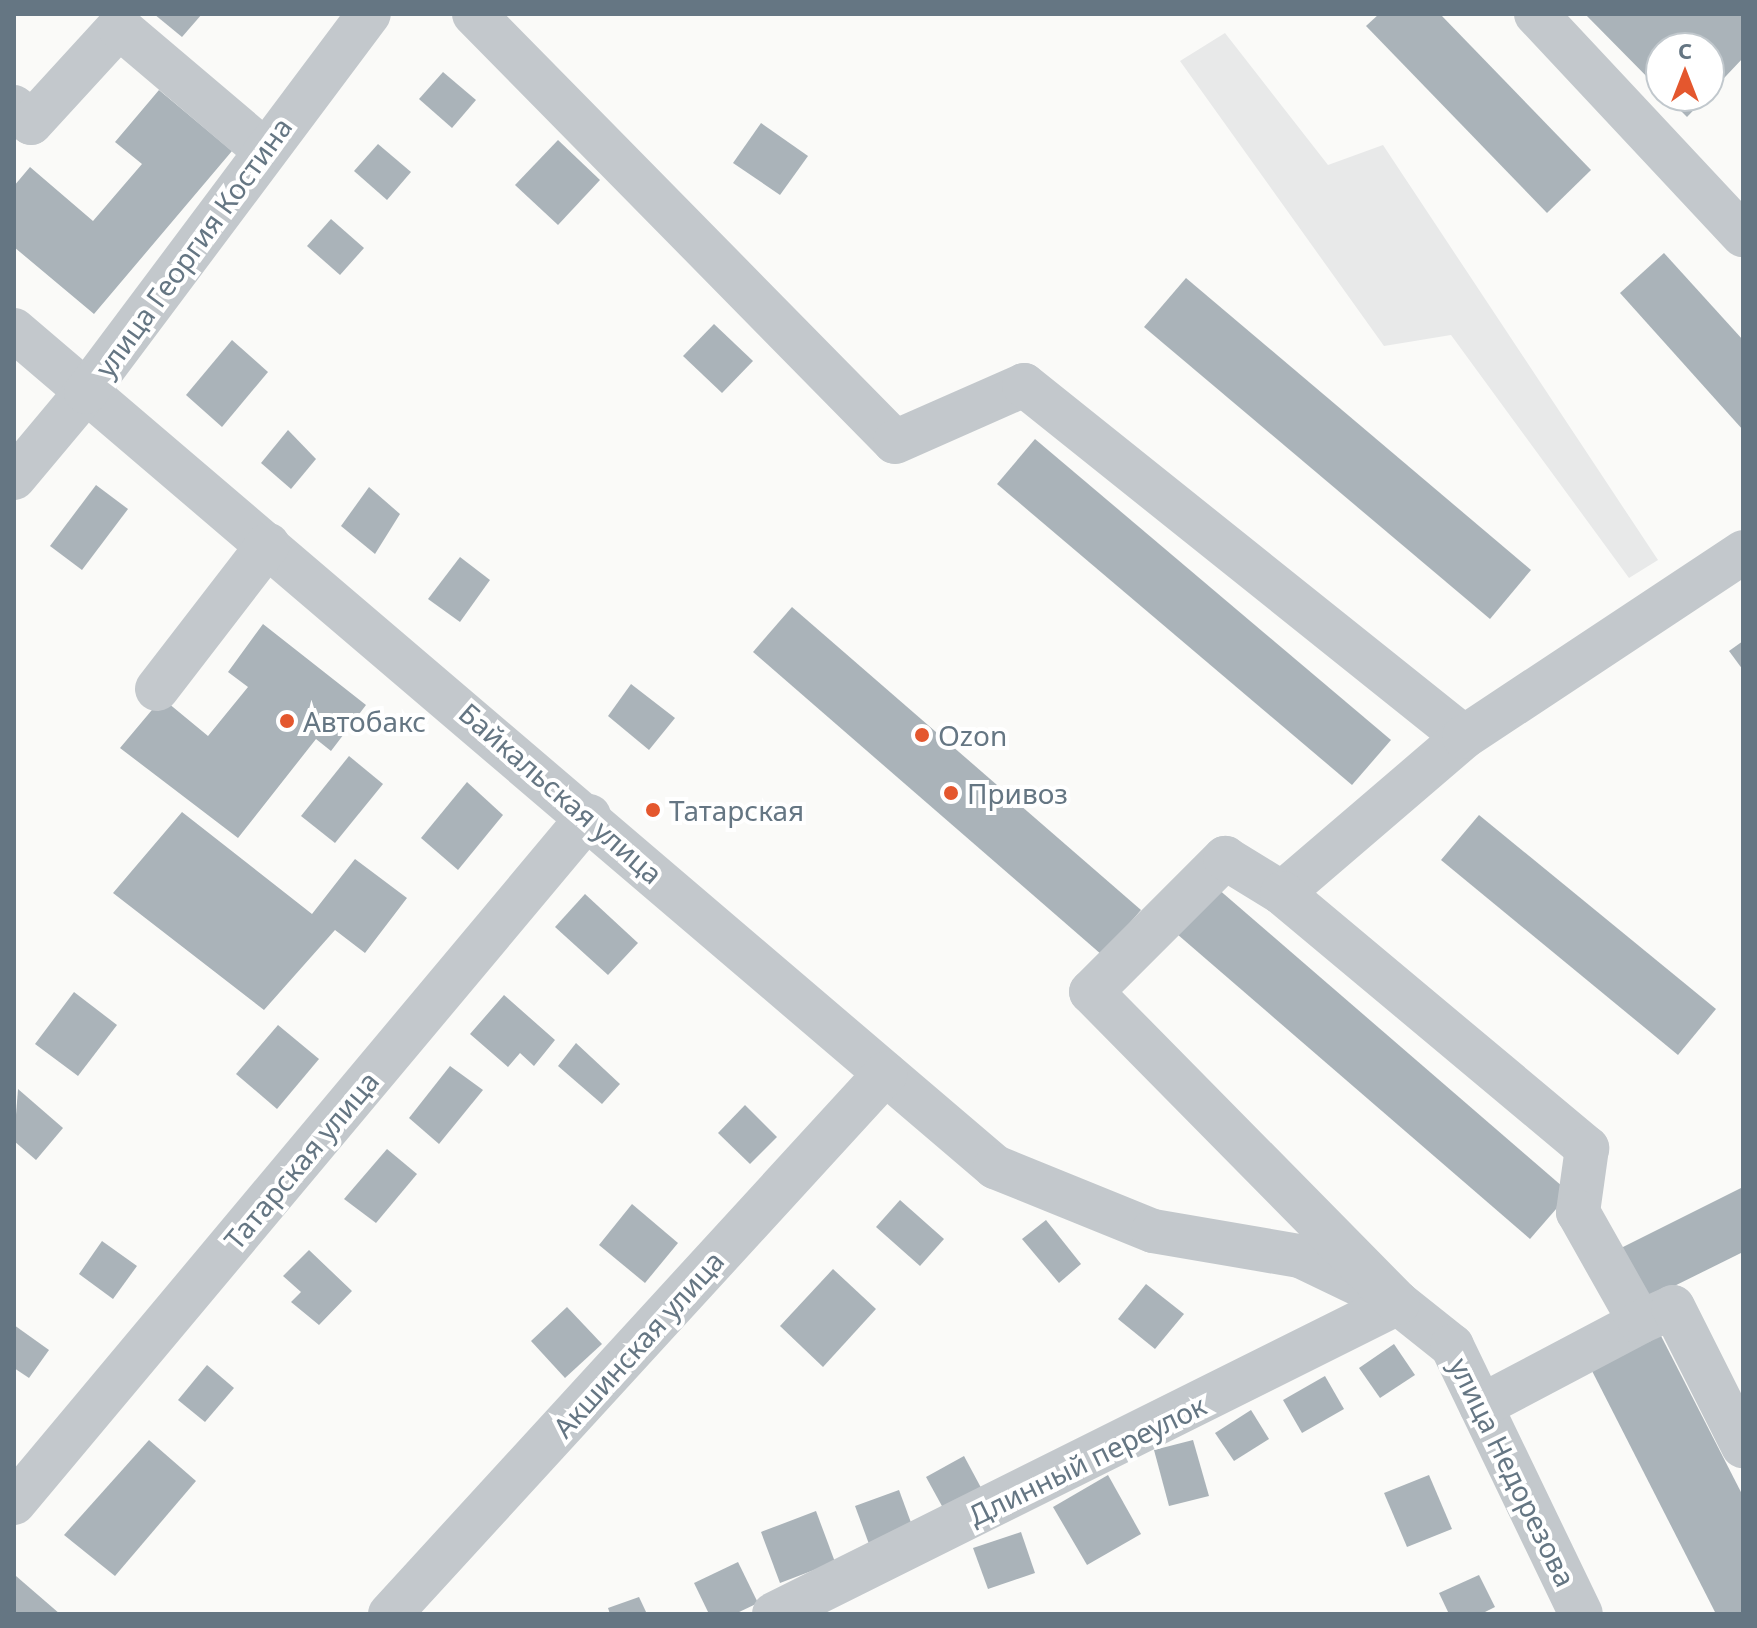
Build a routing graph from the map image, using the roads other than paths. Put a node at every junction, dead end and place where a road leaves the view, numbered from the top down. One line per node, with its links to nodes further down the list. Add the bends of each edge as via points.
1 (369, 14): 6 (street, улица Георгия Костина)
2 (474, 14): 14 (street, via 895,442 1024,385)
3 (1536, 14): 7 (street)
4 (112, 20): 5 (street, via 31,123); 6 (street)
5 (14, 107)
6 (263, 149): 9 (street, улица Георгия Костина)
7 (1743, 235)
8 (14, 330): 9 (street, Байкальская улица)
9 (86, 392): 10 (street, улица Георгия Костина); 11 (street, Байкальская улица)
10 (14, 478)
11 (268, 545): 13 (street); 15 (street, Байкальская улица)
12 (1743, 552): 14 (street)
13 (157, 689)
14 (1464, 737): 16 (street)
15 (589, 816): 17 (street, Байкальская улица); 22 (street, Татарская улица)
16 (1282, 893): 18 (street, via 1225,858 1091,992); 19 (street, via 1587,1148 1578,1212)
17 (885, 1074): 18 (street, улица Недорезова, via 995,1167 1153,1231 1300,1256); 25 (street, Акшинская улица)
18 (1398, 1303): 20 (street, улица Недорезова, via 1452,1346); 23 (street, Длинный переулок)
19 (1640, 1322): 20 (street); 21 (street, via 1673,1307)
20 (1481, 1406): 24 (street, улица Недорезова)
21 (1743, 1446)
22 (14, 1503)
23 (783, 1612)
24 (1577, 1613)
25 (390, 1614)

